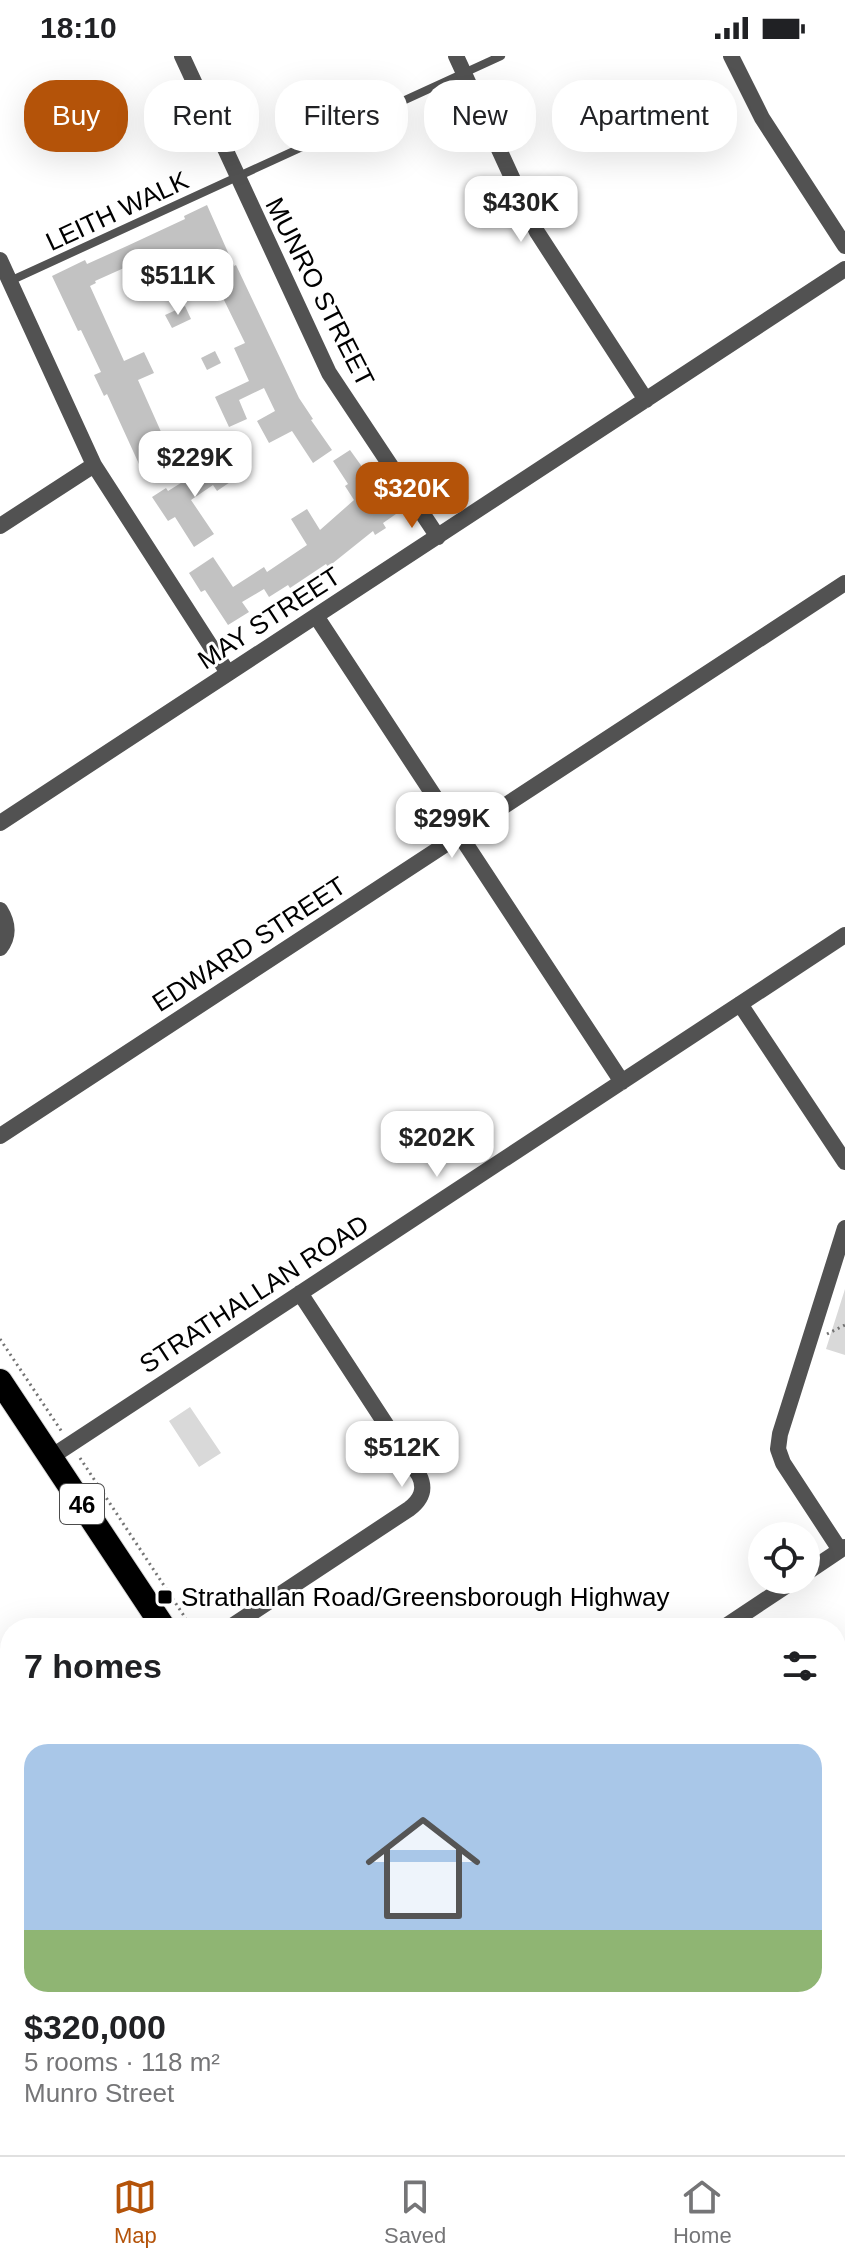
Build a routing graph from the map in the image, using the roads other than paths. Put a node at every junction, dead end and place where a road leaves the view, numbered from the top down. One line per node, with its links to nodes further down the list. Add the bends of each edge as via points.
1 (182, 56): 6 (street, MUNRO STREET)
2 (456, 56): 5 (street)
3 (501, 56): 5 (lane, LEITH WALK)
4 (731, 56): 7 (street, via 762,118)
5 (464, 73): 6 (lane, LEITH WALK); 11 (street, via 537,232)
6 (237, 177): 10 (lane, LEITH WALK); 14 (street, MUNRO STREET, via 329,373)
7 (845, 246)
8 (0, 260): 10 (street)
9 (845, 269): 11 (street, MAY STREET)
10 (10, 281): 12 (street)
11 (646, 400): 14 (street, MAY STREET)
12 (94, 465): 13 (street); 17 (street)
13 (0, 526)
14 (438, 537): 16 (street, MAY STREET)
15 (845, 583): 19 (street, EDWARD STREET)
16 (316, 616): 17 (street, MAY STREET); 19 (street)
17 (228, 673): 18 (street, MAY STREET)
18 (0, 823)
19 (460, 835): 24 (street); 25 (street, EDWARD STREET)
20 (0, 910): 22 (street, via 7,930)
21 (845, 935): 23 (street, STRATHALLAN ROAD)
22 (0, 948)
23 (740, 1004): 24 (street, STRATHALLAN ROAD); 26 (street)
24 (622, 1082): 28 (street, STRATHALLAN ROAD)
25 (0, 1136)
26 (845, 1162)
27 (845, 1228): 31 (street, via 778,1449)
28 (300, 1293): 30 (street, STRATHALLAN ROAD); 35 (street, via 419,1475 422,1493 409,1509)
29 (0, 1381): 30 (highway, 46)
30 (61, 1450): 34 (highway, 46)
31 (843, 1549): 32 (street)
32 (820, 1564)
33 (774, 1594): 36 (street)
34 (158, 1618)
35 (244, 1618)
36 (738, 1618)

